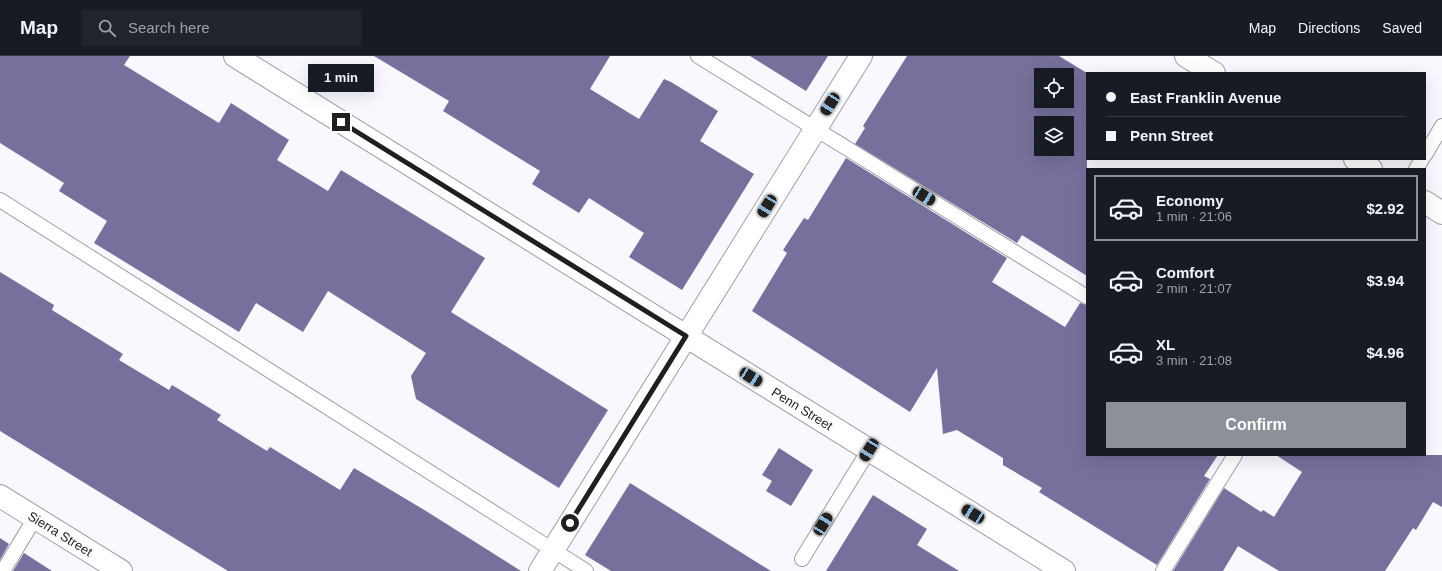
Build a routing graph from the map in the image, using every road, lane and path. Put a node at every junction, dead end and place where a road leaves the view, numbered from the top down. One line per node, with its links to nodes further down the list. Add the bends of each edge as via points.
1 (235, 56): 15 (street, Penn Street)
2 (698, 56): 7 (lane)
3 (861, 56): 7 (street)
4 (1186, 56): 5 (street)
5 (1212, 72)
6 (1442, 126): 8 (lane)
7 (815, 128): 14 (lane); 15 (street)
8 (1426, 153)
9 (1357, 160): 10 (street)
10 (1369, 168)
11 (0, 200): 20 (lane)
12 (1426, 203): 13 (street)
13 (1442, 213)
14 (1086, 296)
15 (686, 336): 16 (street, Penn Street); 20 (street)
16 (869, 450): 21 (lane); 26 (street, Penn Street)
17 (1234, 456): 27 (lane)
18 (0, 496): 19 (street, Sierra Street)
19 (35, 518): 22 (lane); 23 (street, Sierra Street)
20 (553, 550): 24 (street); 25 (lane)
21 (802, 559)
22 (3, 571)
23 (121, 571)
24 (540, 571)
25 (586, 571)
26 (1064, 571)
27 (1163, 571)

